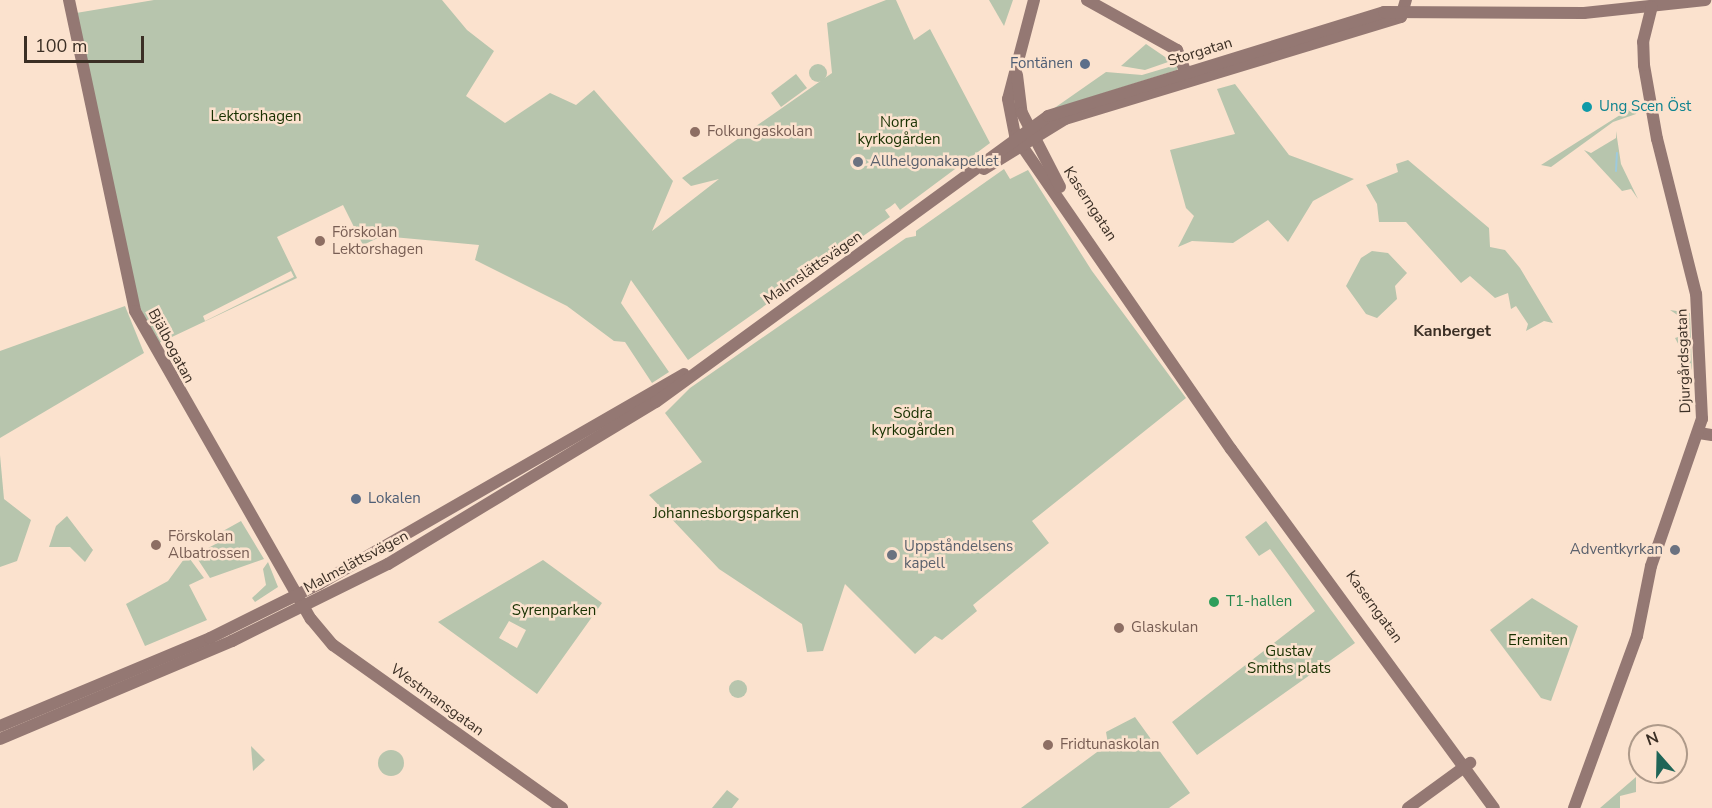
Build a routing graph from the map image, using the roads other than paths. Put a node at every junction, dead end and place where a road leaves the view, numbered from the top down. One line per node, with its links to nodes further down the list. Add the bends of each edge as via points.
1 (69, 0): 13 (main road, Bjälbogatan, via 135,311)
2 (1034, 0): 7 (main road)
3 (1087, 0): 8 (main road, via 1177,50)
4 (1706, 0): 5 (main road)
5 (1652, 7): 6 (main road, via 1456,14); 12 (main road, Djurgårdsgatan, via 1643,53 1655,131 1696,294)
6 (1402, 8): 8 (main road, Storgatan)
7 (1017, 75): 9 (main road); 9 (main road, via 1010,92 1008,117)
8 (1188, 77): 9 (main road, Storgatan)
9 (1025, 136): 10 (main road, Kaserngatan); 10 (main road, Kaserngatan); 11 (main road, Malmslättsvägen)
10 (1148, 324): 17 (main road, Kaserngatan)
11 (701, 365): 13 (main road, Malmslättsvägen, via 398,543); 14 (main road, Malmslättsvägen, via 615,428)
12 (1706, 434): 22 (main road, Djurgårdsgatan, via 1652,566 1637,636)
13 (297, 595): 14 (main road, Bjälbogatan); 15 (main road, Malmslättsvägen, via 201,642)
14 (304, 608): 16 (main road, Malmslättsvägen); 18 (main road, Westmansgatan, via 333,645)
15 (0, 726)
16 (0, 739)
17 (1467, 765): 19 (main road); 20 (main road, Kaserngatan); 21 (main road, Kaserngatan)
18 (562, 808)
19 (1408, 808)
20 (1494, 808)
21 (1504, 808)
22 (1574, 808)

